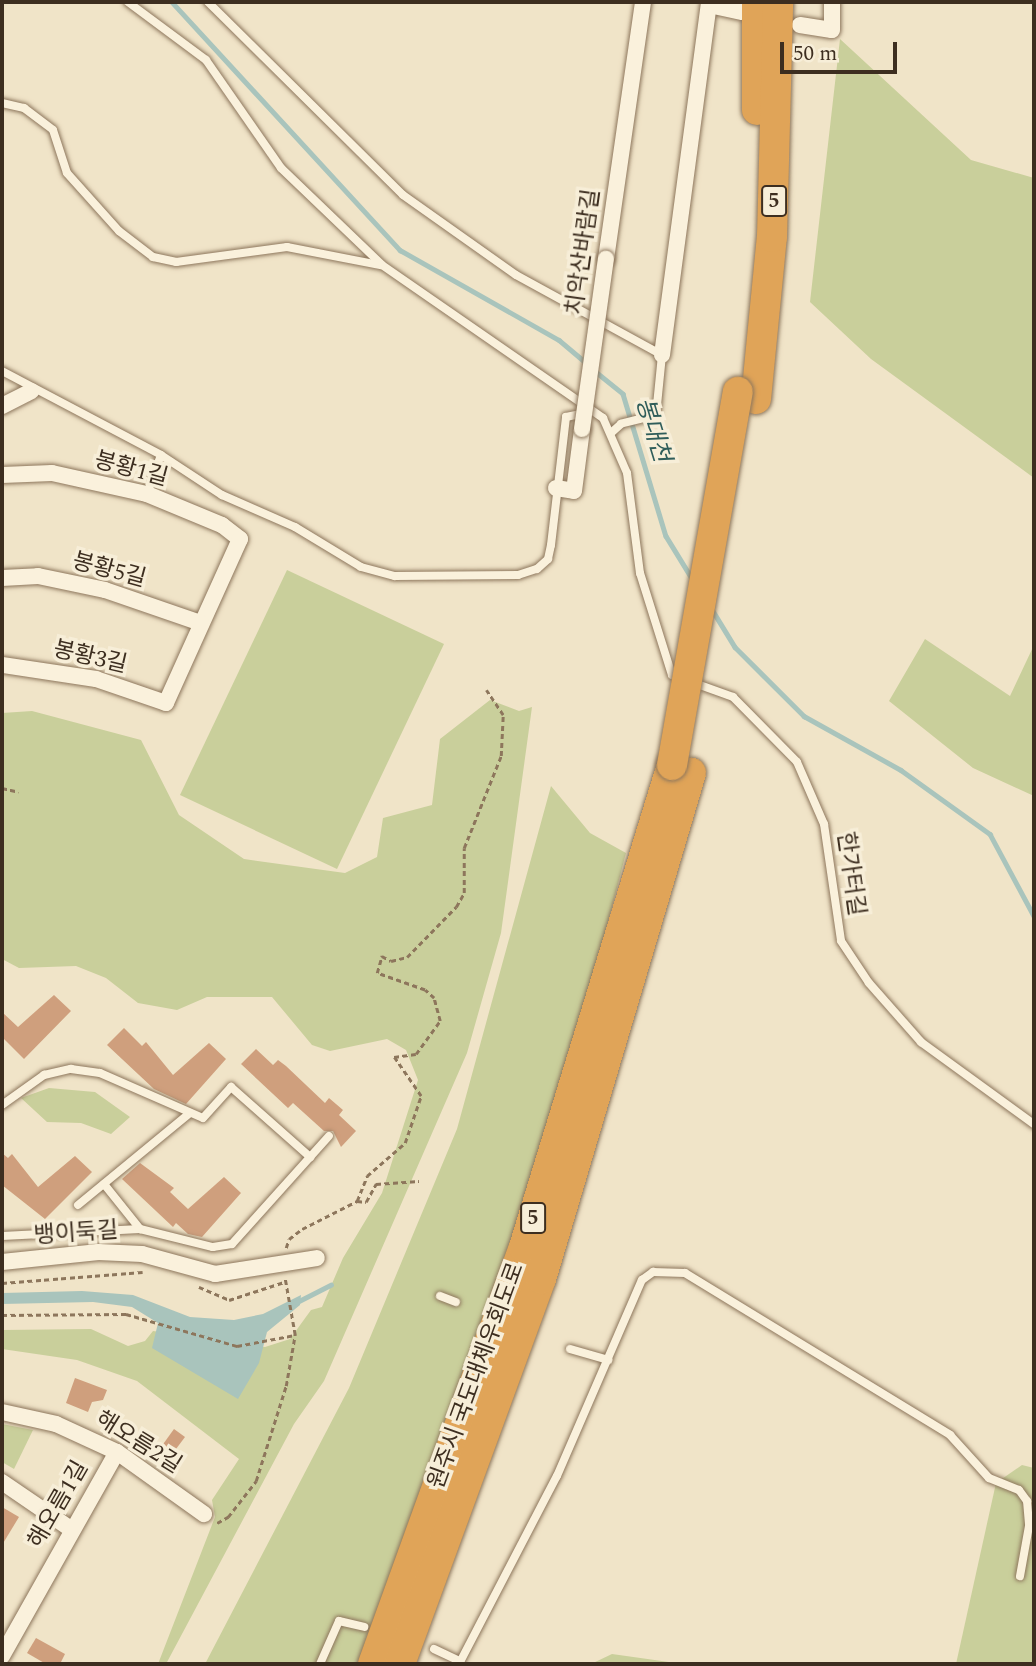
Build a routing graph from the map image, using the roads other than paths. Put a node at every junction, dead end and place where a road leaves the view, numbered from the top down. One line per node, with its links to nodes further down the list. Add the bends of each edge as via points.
1 (128, 2): 9 (lane, via 206,60 281,168)
2 (208, 2): 10 (lane, via 403,195 516,275)
3 (643, 2): 19 (street, 치악산바람길, bridge, via 574,491)
4 (778, 2): 13 (highway, 5, via 772,237)
5 (832, 2): 7 (street, via 832,30)
6 (749, 7): 10 (street, via 709,5); 13 (highway, 5, via 754,250)
7 (800, 25)
8 (2, 103): 9 (lane, via 24,108 53,130 67,173 119,231 153,257 176,262 287,247)
9 (382, 265): 15 (lane)
10 (662, 355): 16 (lane, via 656,415)
11 (2, 372): 12 (lane)
12 (31, 391): 14 (street); 17 (lane)
13 (747, 395): 24 (highway, 5)
14 (2, 406)
15 (594, 412): 16 (lane, 한가터길); 19 (lane, via 566,416)
16 (612, 432): 27 (lane, 한가터길, via 627,473 640,573 672,675 733,697 797,762 824,824 841,941 869,983 920,1042)
17 (162, 455): 19 (lane, via 222,495 295,527 361,567 395,576 518,575 537,569 548,559); 20 (lane)
18 (2, 475): 20 (street, 봉황1길, via 52,473)
19 (556, 488)
20 (147, 494): 22 (street, 봉황1길, via 222,525 240,539)
21 (2, 578): 22 (street, 봉황5길, via 38,576 105,590)
22 (201, 624): 23 (street, 봉황3길, via 166,703 96,678)
23 (2, 665)
24 (682, 767): 53 (highway, 원주시 국도대체우회도로 / 5, via 523,1247); 54 (highway, 원주시 국도대체우회도로 / 5, via 541,1279)
25 (2, 1105): 26 (lane, via 44,1075 71,1069 100,1073)
26 (190, 1114): 29 (lane, via 203,1118 231,1087); 30 (lane)
27 (1034, 1124)
28 (329, 1136): 29 (lane)
29 (310, 1157): 32 (lane, via 232,1244 213,1247)
30 (104, 1184): 31 (lane); 32 (lane)
31 (78, 1205)
32 (140, 1229): 33 (lane)
33 (2, 1236)
34 (317, 1258): 35 (street, 뱅이둑길, via 215,1274 142,1254 99,1252)
35 (2, 1262)
36 (440, 1296): 37 (lane)
37 (456, 1302)
38 (570, 1349): 39 (lane)
39 (608, 1360): 45 (lane, via 642,1280 653,1272 685,1273 950,1435 989,1478 1018,1490 1027,1501 1029,1526); 51 (lane, via 556,1476)
40 (2, 1412): 41 (street, 해오름2길, via 71,1429)
41 (117, 1452): 43 (street, 해오름2길); 44 (street, 해오름1길)
42 (2, 1482): 44 (street)
43 (204, 1514)
44 (71, 1529): 47 (street, 해오름1길)
45 (1020, 1576)
46 (2, 1617): 47 (street)
47 (16, 1626): 50 (street, 해오름1길)
48 (364, 1627): 52 (lane, via 339,1621)
49 (434, 1649): 51 (lane)
50 (2, 1656)
51 (460, 1662)
52 (320, 1664)
53 (373, 1664)
54 (400, 1664)

